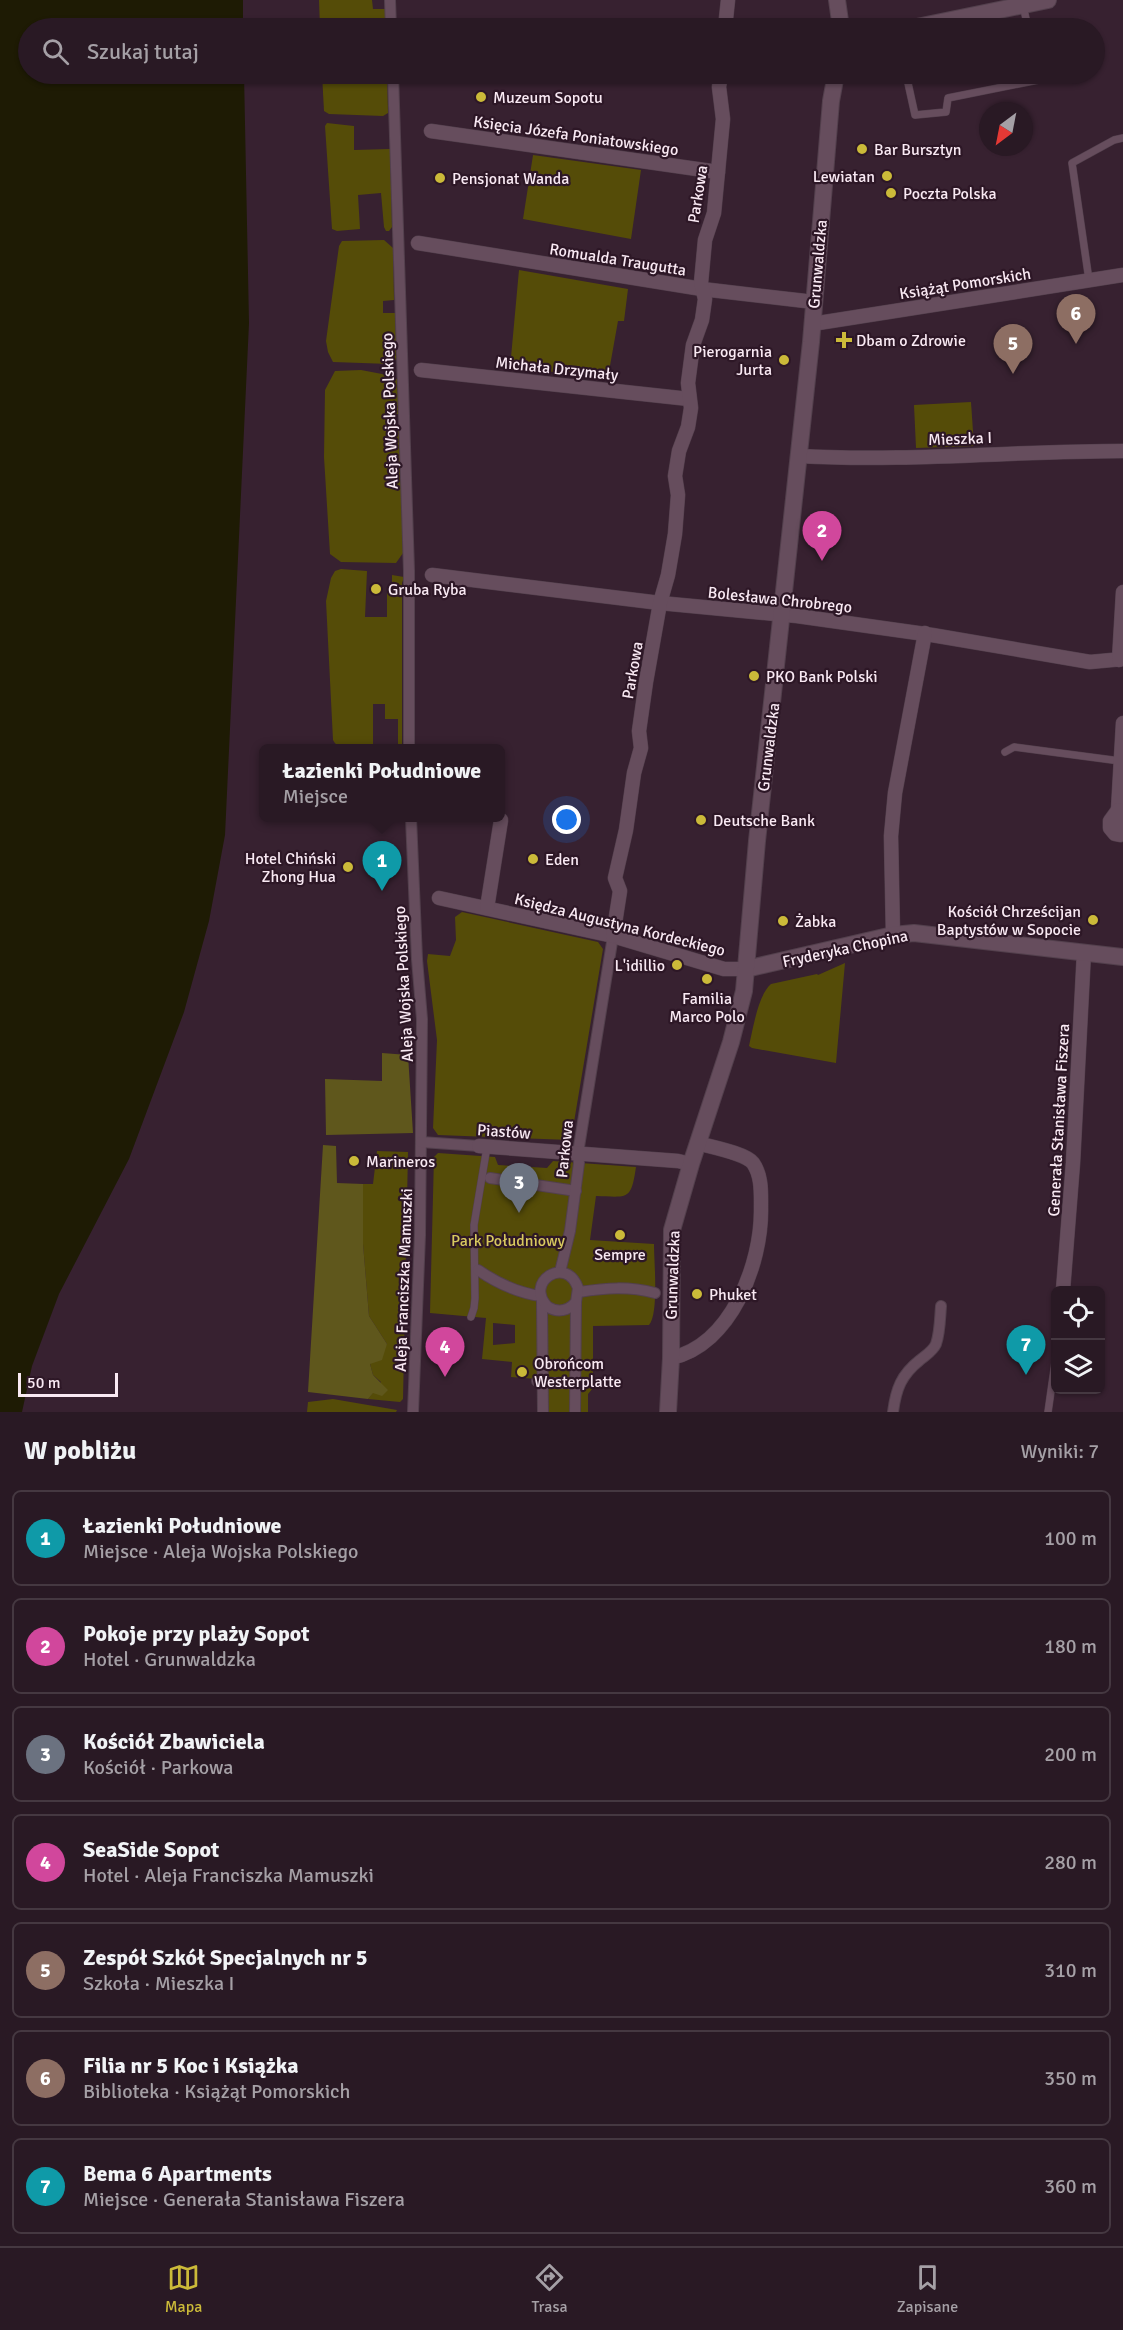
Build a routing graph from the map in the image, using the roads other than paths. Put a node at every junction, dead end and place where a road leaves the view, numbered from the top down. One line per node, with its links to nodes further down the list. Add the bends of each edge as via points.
1 (390, 0): 6 (street)
2 (728, 0): 7 (street)
3 (837, 0): 8 (street)
4 (1048, 0): 5 (street)
5 (1022, 3): 9 (street); 10 (lane)
6 (391, 18)
7 (726, 18)
8 (840, 18)
9 (956, 18)
10 (1026, 18)
11 (393, 84): 36 (street, Aleja Wojska Polskiego, via 409,571)
12 (720, 84): 18 (street, Parkowa, via 723,119)
13 (834, 84): 23 (street, Grunwaldzka)
14 (908, 84): 15 (lane, via 915,115 946,112 948,98)
15 (1018, 84)
16 (430, 131): 18 (street, Księcia Józefa Poniatowskiego)
17 (1123, 138): 21 (lane, via 1072,163)
18 (718, 172): 22 (street, Parkowa, via 714,213 705,240)
19 (418, 243): 22 (street, Romualda Traugutta)
20 (1123, 274): 21 (street, Książąt Pomorskich)
21 (1089, 280): 24 (street, Książąt Pomorskich)
22 (702, 289): 23 (street, Romualda Traugutta); 26 (street, Parkowa, via 704,309 693,345)
23 (814, 302): 24 (street, Grunwaldzka)
24 (812, 324): 28 (street, Grunwaldzka)
25 (421, 370): 26 (street, Michała Drzymały)
26 (689, 399): 31 (street, Parkowa, via 688,427 675,476 675,534)
27 (1123, 451): 28 (street, Mieszka I, via 867,458)
28 (799, 456): 32 (street, Grunwaldzka)
29 (432, 575): 31 (street, Bolesława Chrobrego)
30 (1123, 592): 34 (street)
31 (660, 603): 32 (street, Bolesława Chrobrego); 45 (street, Parkowa, via 639,730 641,748 615,878 620,891)
32 (783, 615): 33 (street, Bolesława Chrobrego); 48 (street, Grunwaldzka)
33 (925, 633): 34 (street, Bolesława Chrobrego, via 1090,662); 44 (street, via 891,836)
34 (1121, 659)
35 (1123, 723): 38 (street)
36 (409, 744)
37 (1005, 752): 38 (lane, via 1014,747)
38 (1120, 760): 41 (street, via 1118,810 1110,828 1120,835)
39 (411, 822): 50 (street, Aleja Wojska Polskiego, via 422,1019)
40 (501, 822): 43 (street)
41 (1123, 827)
42 (439, 898): 43 (street, Księdza Augustyna Kordeckiego)
43 (487, 908): 45 (street, Księdza Augustyna Kordeckiego)
44 (893, 935): 46 (street, Fryderyka Chopina, via 924,932); 48 (street, Fryderyka Chopina)
45 (612, 936): 48 (street, Księdza Augustyna Kordeckiego, via 724,969); 52 (street, Parkowa)
46 (1084, 952): 47 (street, Fryderyka Chopina); 58 (street, Generała Stanisława Fiszera)
47 (1123, 957)
48 (746, 969): 49 (street, Grunwaldzka, via 742,1004)
49 (698, 1143): 53 (street, Grunwaldzka); 66 (street, via 752,1162 761,1194 759,1244 748,1282 736,1305 694,1350)
50 (421, 1145): 51 (street, Piastów); 70 (street, Aleja Franciszka Mamuszki)
51 (483, 1147): 52 (street, Piastów); 65 (lane, via 474,1225 475,1298)
52 (578, 1153): 53 (street, Piastów); 55 (street, Parkowa)
53 (691, 1164): 66 (street, Grunwaldzka, via 676,1211 671,1243)
54 (489, 1178): 55 (street)
55 (576, 1191): 57 (street, Parkowa)
56 (478, 1270): 61 (street, via 510,1288)
57 (560, 1272): 60 (street, via 575,1280); 61 (street, via 545,1279)
58 (1063, 1286)
59 (655, 1293): 60 (street, via 617,1287)
60 (577, 1297): 61 (street, via 569,1308 556,1311); 68 (street)
61 (541, 1298): 64 (street)
62 (941, 1306): 74 (street, via 937,1343 901,1378)
63 (529, 1311): 64 (street)
64 (542, 1311): 67 (street)
65 (471, 1317)
66 (671, 1359): 73 (street, Grunwaldzka)
67 (540, 1382): 68 (street); 71 (street)
68 (575, 1383): 72 (street)
69 (1051, 1391): 75 (lane)
70 (413, 1412)
71 (543, 1412)
72 (575, 1412)
73 (668, 1412)
74 (893, 1412)
75 (1048, 1412)

